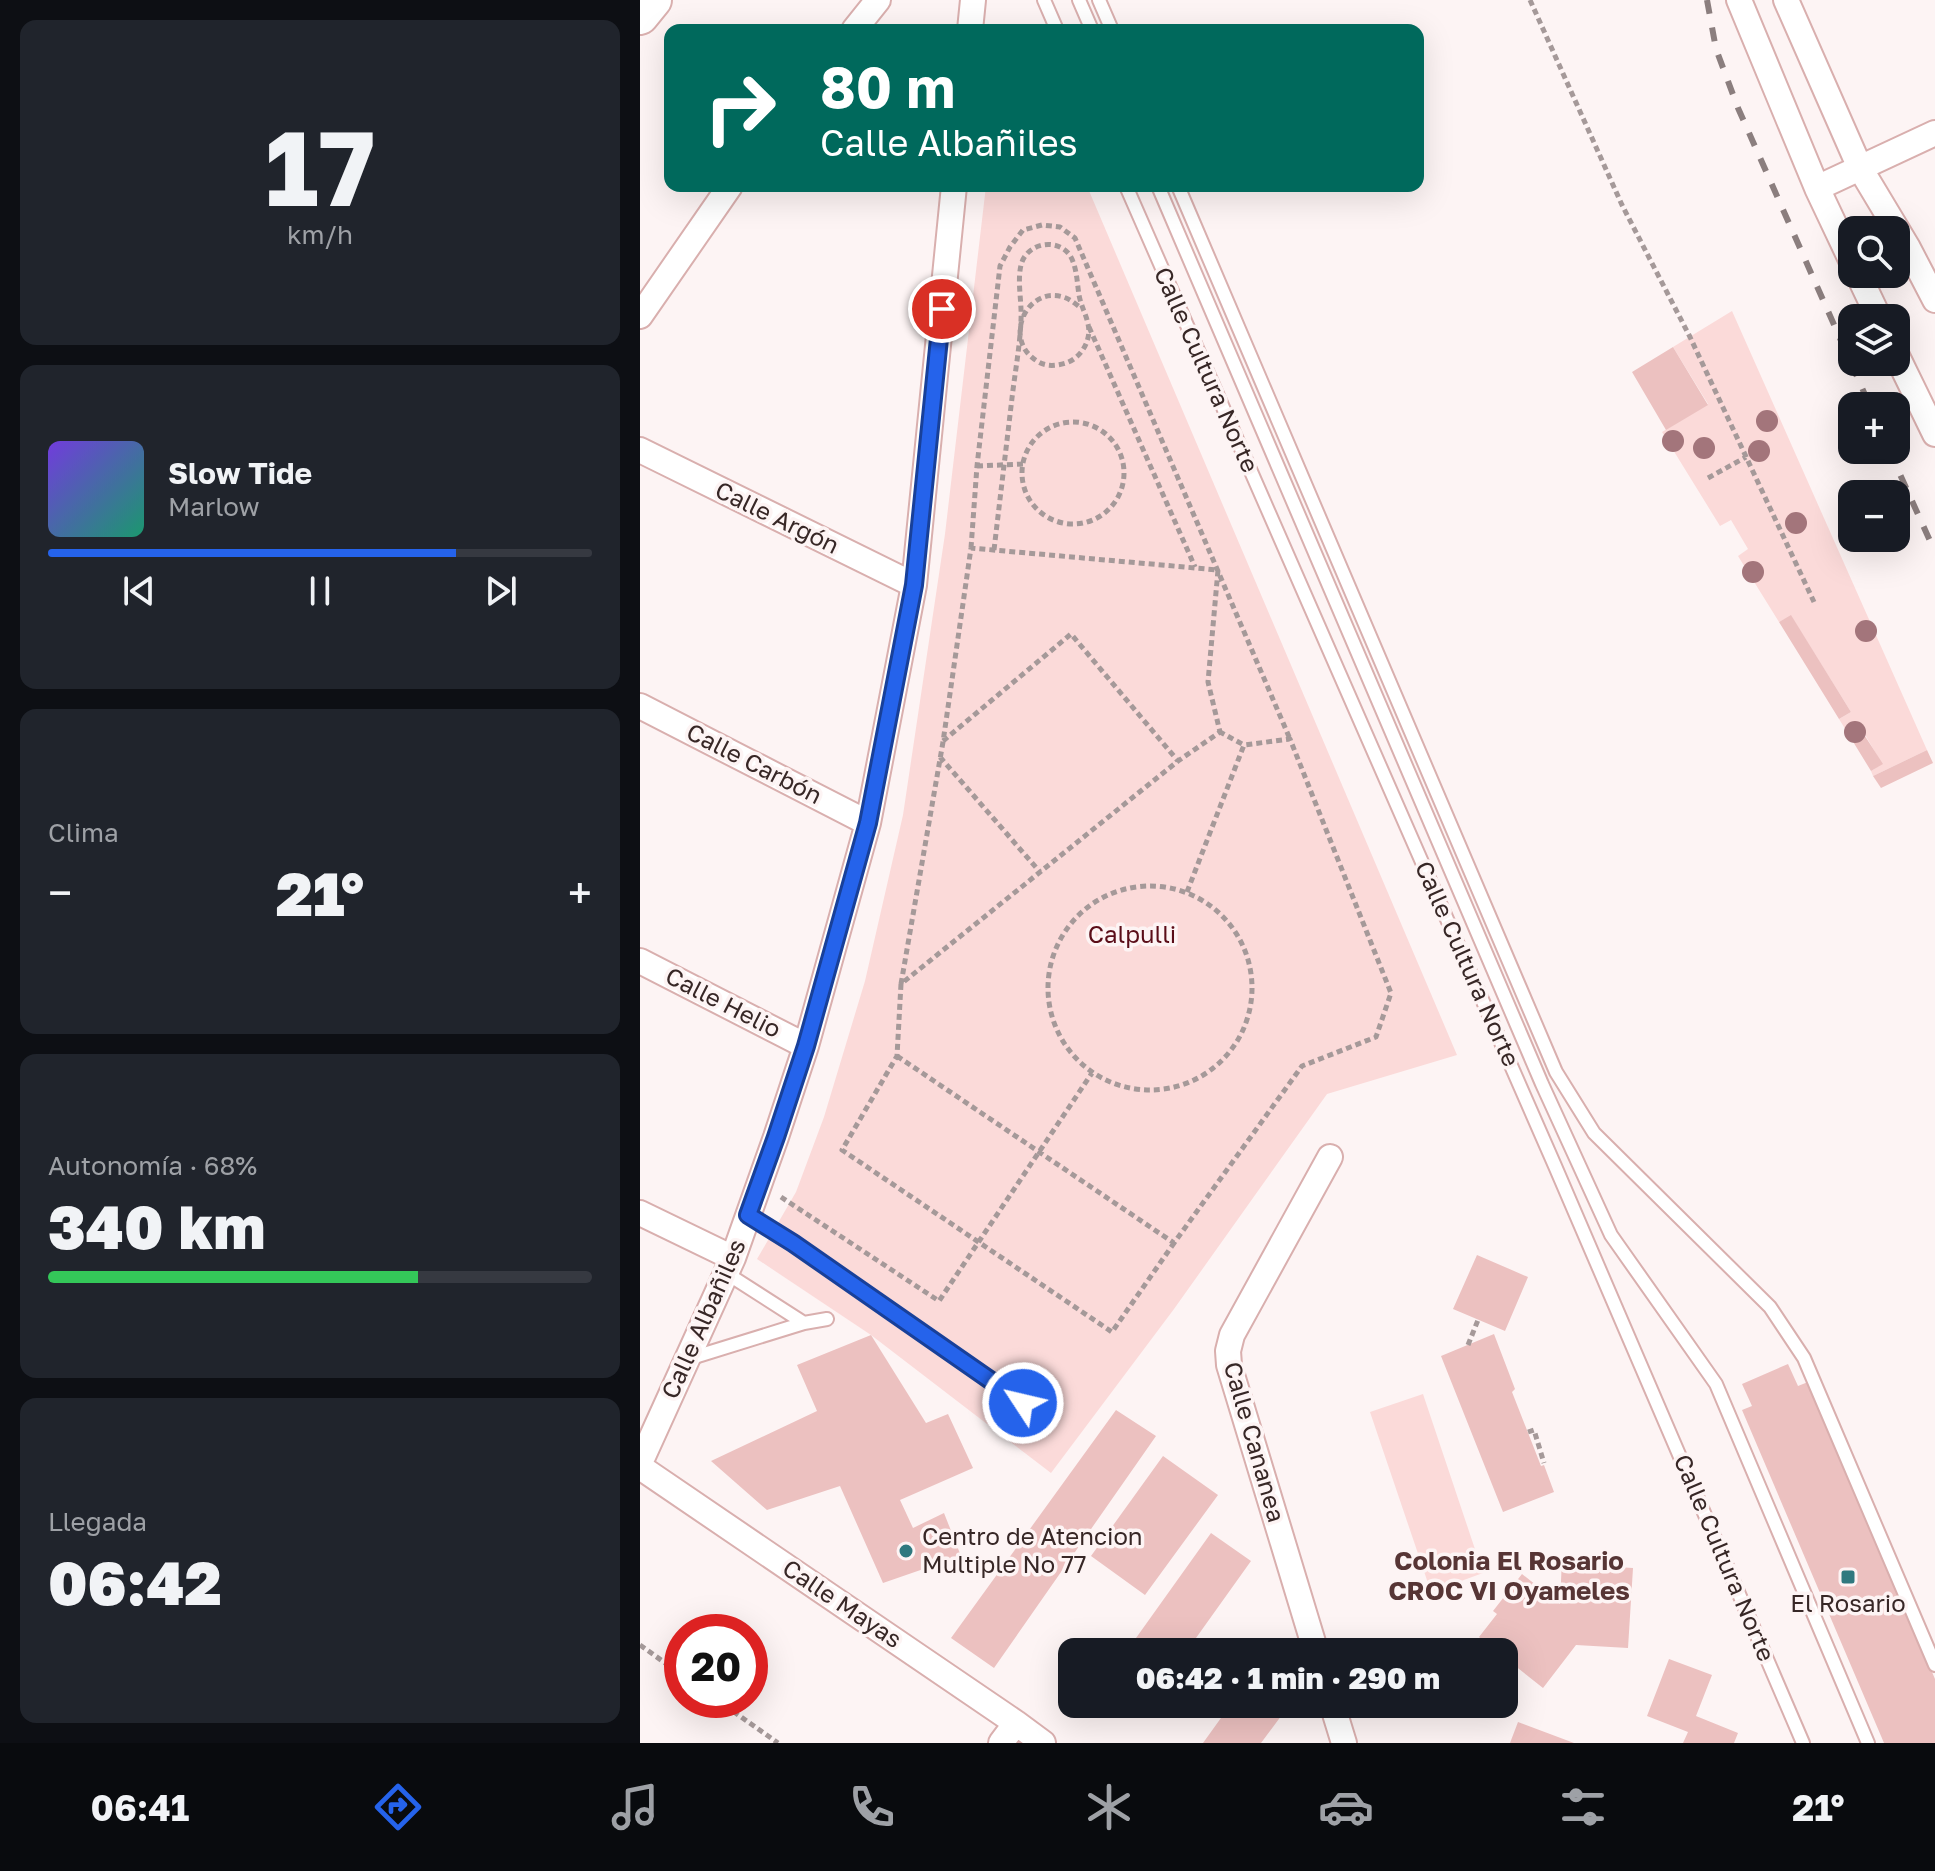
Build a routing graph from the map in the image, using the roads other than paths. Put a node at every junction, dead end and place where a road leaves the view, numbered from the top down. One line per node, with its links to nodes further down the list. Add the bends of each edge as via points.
1 (653, 0): 9 (main road)
2 (878, 0): 10 (street)
3 (973, 0): 11 (street)
4 (1044, 0): 12 (lane)
5 (1079, 0): 13 (lane)
6 (1099, 0): 14 (lane)
7 (1739, 0): 17 (street)
8 (1786, 0): 16 (street)
9 (640, 16)
10 (859, 24)
11 (971, 24)
12 (1054, 24)
13 (1089, 24)
14 (1109, 24)
15 (1935, 133): 16 (street)
16 (1860, 168): 17 (street); 24 (street)
17 (1817, 188): 23 (street)
18 (726, 192): 25 (street)
19 (953, 192): 29 (street, Calle Albañiles)
20 (1129, 192): 50 (lane, Calle Cultura Norte)
21 (1161, 192): 51 (lane, via 1542,1084 1611,1235 1716,1384)
22 (1181, 192): 44 (lane, via 1556,1072 1594,1133 1770,1307 1804,1358)
23 (1838, 232)
24 (1935, 300)
25 (640, 316)
26 (1907, 376): 27 (street)
27 (1935, 434)
28 (640, 450): 29 (street, Calle Argón)
29 (914, 585): 31 (street, Calle Albañiles)
30 (640, 706): 31 (street, Calle Carbón)
31 (868, 823): 33 (street, Calle Albañiles)
32 (640, 961): 33 (street, Calle Helio)
33 (806, 1046): 36 (street, Calle Albañiles)
34 (1330, 1157): 43 (street, Calle Cananea, via 1228,1351)
35 (640, 1213): 37 (street)
36 (748, 1215): 37 (street, Calle Albañiles); 41 (lane)
37 (729, 1266): 39 (lane); 40 (street, Calle Albañiles)
38 (827, 1319): 39 (lane)
39 (804, 1323): 40 (lane)
40 (688, 1359): 42 (street, Calle Albañiles)
41 (1023, 1403)
42 (640, 1465): 46 (street, Calle Mayas)
43 (1312, 1638)
44 (1935, 1665)
45 (1336, 1718): 49 (street)
46 (1016, 1723): 47 (street); 48 (street, Calle Mayas)
47 (1001, 1743)
48 (1043, 1743)
49 (1344, 1743)
50 (1803, 1743)
51 (1868, 1743)

